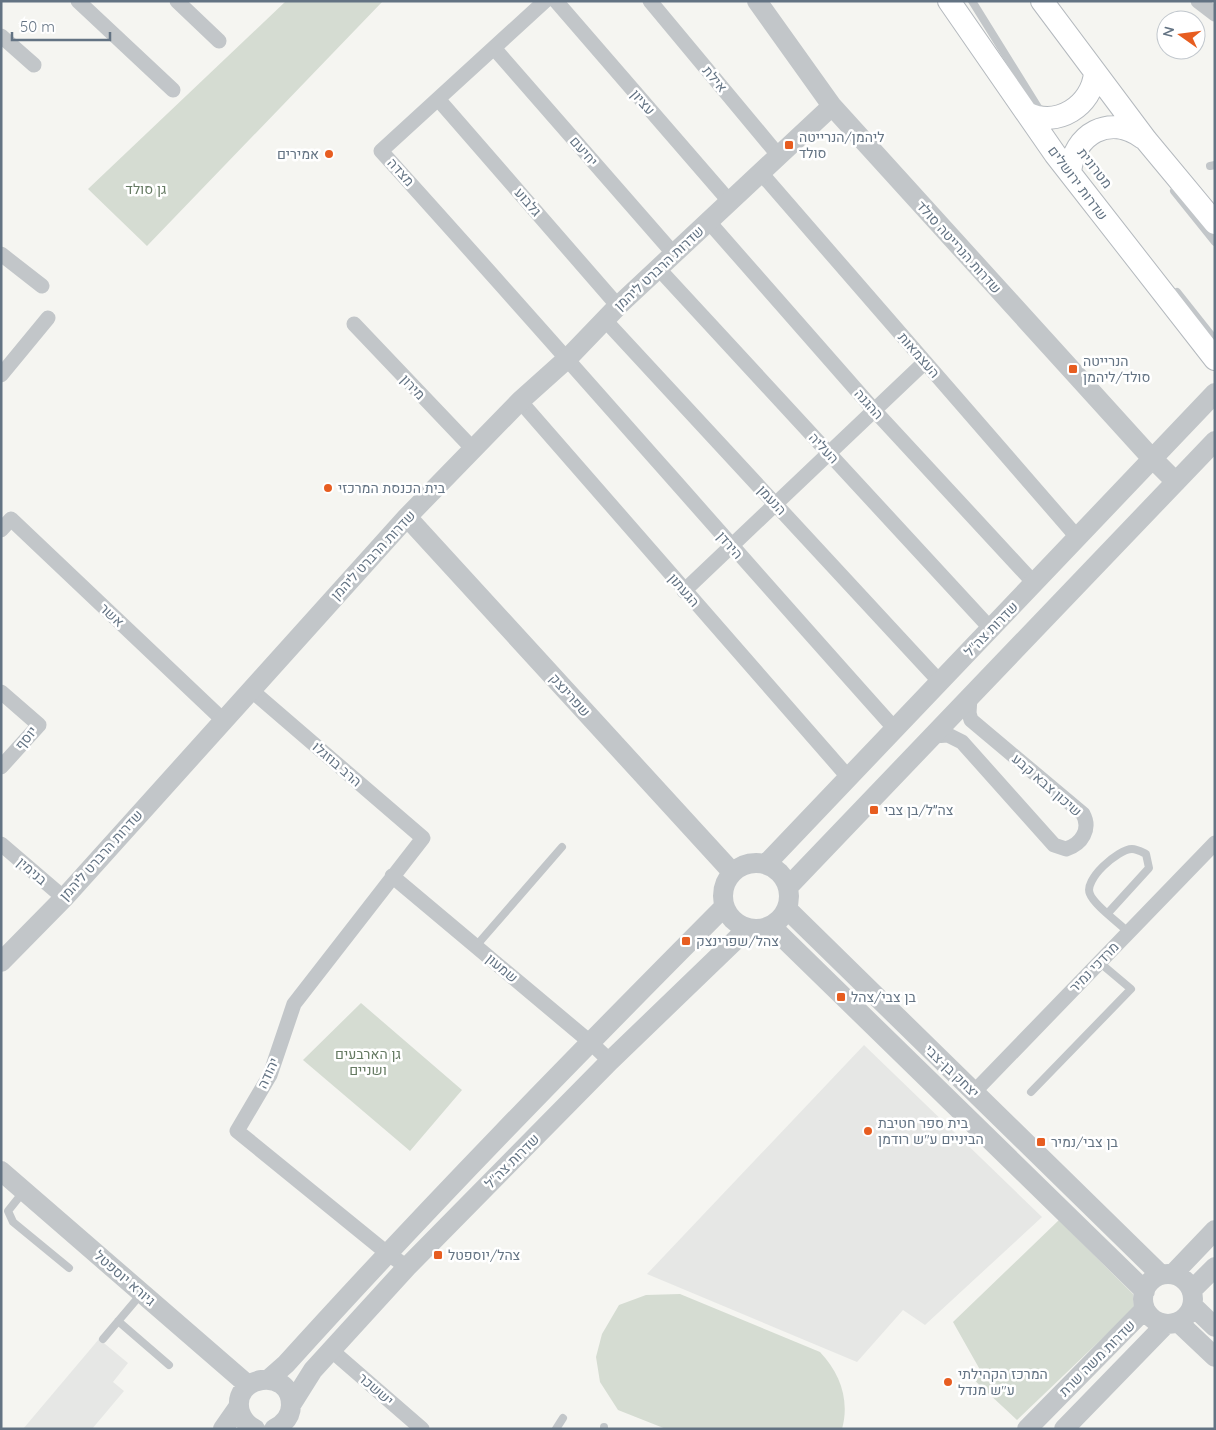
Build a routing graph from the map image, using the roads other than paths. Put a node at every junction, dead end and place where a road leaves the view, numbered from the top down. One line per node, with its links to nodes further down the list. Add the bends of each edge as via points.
1 (78, 1): 18 (street)
2 (177, 1): 14 (street)
3 (545, 1): 15 (street, מצדה)
4 (556, 1): 27 (street, עציון)
5 (650, 1): 23 (street, אילת)
6 (756, 1): 20 (street, שדרות הנרייטה סולד)
7 (949, 1): 21 (main road, שדרות ירושלים)
8 (972, 1): 21 (lane)
9 (1032, 1): 17 (lane)
10 (1042, 1): 17 (main road)
11 (1198, 1): 12 (street)
12 (1215, 14)
13 (1, 36): 16 (street)
14 (219, 41)
15 (494, 48): 19 (street, מצדה); 31 (street, יחיעם)
16 (34, 65)
17 (1096, 83): 21 (main road, via 1088,96 1068,113 1060,118); 22 (main road)
18 (173, 90)
19 (438, 99): 36 (street, גלבוע); 40 (street, מצדה, via 381,151)
20 (832, 106): 23 (street, שדרות הרברט ליהמן); 50 (street, שדרות הנרייטה סולד)
21 (1041, 120): 24 (main road, שדרות ירושלים)
22 (1131, 133): 24 (main road, via 1102,128 1076,148); 29 (main road)
23 (779, 156): 25 (street, שדרות הרברט ליהמן)
24 (1071, 162): 41 (main road, שדרות ירושלים)
25 (762, 173): 27 (street, שדרות הרברט ליהמן); 42 (street, העצמאות)
26 (1166, 181): 30 (lane)
27 (730, 202): 28 (street, שדרות הרברט ליהמן)
28 (709, 222): 31 (street, שדרות הרברט ליהמן); 46 (street, ההגנה)
29 (1215, 223)
30 (1215, 242)
31 (673, 253): 33 (street, שדרות הרברט ליהמן)
32 (1, 254): 34 (street)
33 (658, 268): 36 (street, שדרות הרברט ליהמן); 49 (street, העליה)
34 (42, 286)
35 (1173, 287): 39 (lane)
36 (611, 312): 40 (street, שדרות הרברט ליהמן); 52 (street, הנעמן)
37 (48, 318): 43 (street)
38 (354, 324): 48 (street, מירון)
39 (1215, 340)
40 (568, 358): 45 (street, שדרות הרברט ליהמן); 56 (street, הירדן)
41 (1215, 359)
42 (925, 362): 46 (street); 55 (street, העצמאות)
43 (1, 375)
44 (1215, 393): 50 (street, שדרות צה"ל)
45 (520, 401): 48 (street, שדרות הרברט ליהמן); 58 (street, הגעתון)
46 (874, 410): 49 (street); 57 (street, ההגנה)
47 (1215, 441): 51 (street)
48 (473, 449): 53 (street, שדרות הרברט ליהמן)
49 (829, 453): 52 (street); 59 (street, העליה)
50 (1152, 459): 51 (street, שדרות הנרייטה סולד); 55 (street, שדרות צה"ל)
51 (1176, 482): 63 (street)
52 (775, 504): 56 (street); 60 (street, הנעמן)
53 (407, 517): 61 (street, שדרות הרברט ליהמן); 74 (street, שפרינצק)
54 (4, 520): 64 (street, אשר)
55 (1077, 537): 57 (street, שדרות צה"ל)
56 (730, 546): 58 (street); 65 (street, הירדן)
57 (1034, 583): 59 (street, שדרות צה"ל)
58 (684, 590): 68 (street, הגעתון)
59 (991, 629): 60 (street, שדרות צה"ל)
60 (940, 682): 65 (street, שדרות צה"ל)
61 (251, 690): 64 (street, שדרות הרברט ליהמן); 69 (street, הרב בוזגלו)
62 (1, 692): 67 (street, יוסף, via 39,725)
63 (970, 697): 66 (street); 66 (street, שיכון צבא קבע, via 971,720 1083,814 1086,830 1079,842 1066,848 1054,845 962,742 948,735)
64 (223, 720): 77 (street, שדרות הרברט ליהמן)
65 (896, 729): 68 (street, שדרות צה"ל)
66 (933, 736): 76 (street)
67 (1, 767)
68 (849, 778): 73 (street, שדרות צה"ל)
69 (423, 838): 75 (street, יהודה)
70 (1215, 843): 83 (street, מרדכי נמיר)
71 (1, 844): 77 (street, בנימין)
72 (562, 847): 84 (lane)
73 (766, 864): 74 (street, via 748,863); 76 (street, via 783,877)
74 (732, 872): 78 (street, via 723,888)
75 (392, 876): 84 (street, שמעון); 94 (street, יהודה, via 294,1004 270,1075 237,1131)
76 (788, 887): 79 (street)
77 (64, 898): 85 (street, שדרות הרברט ליהמן)
78 (724, 907): 82 (street, via 729,917); 87 (street, שדרות צה"ל)
79 (786, 909): 81 (street); 89 (street, יצחק בן-צבי)
80 (1108, 913): 80 (lane, via 1149,868 1146,854 1139,850 1122,851 1090,883 1090,895); 83 (lane)
81 (771, 926): 82 (street); 101 (street, יצחק בן-צבי)
82 (747, 929): 88 (street, שדרות צה"ל)
83 (1128, 932): 86 (street, מרדכי נמיר)
84 (476, 946): 87 (street, שמעון)
85 (1, 962)
86 (1100, 962): 89 (street, מרדכי נמיר); 90 (lane, via 1131,989)
87 (590, 1042): 88 (street, שמעון); 94 (street, שדרות צה"ל)
88 (610, 1061): 95 (street, שדרות צה"ל)
89 (974, 1092): 98 (street, יצחק בן-צבי)
90 (1031, 1092)
91 (1, 1172): 92 (street, גיורא יוספטל)
92 (24, 1191): 97 (lane, via 8,1211 13,1222); 99 (street, גיורא יוספטל)
93 (1215, 1230): 98 (street)
94 (387, 1253): 95 (street, יהודה); 109 (street, שדרות צה"ל)
95 (407, 1267): 106 (street, שדרות צה"ל)
96 (1215, 1267): 100 (street)
97 (69, 1268)
98 (1167, 1275): 100 (street, via 1184,1280); 101 (street, via 1151,1281)
99 (142, 1293): 102 (lane); 110 (street, גיורא יוספטל)
100 (1192, 1298): 103 (street, via 1185,1318); 104 (street)
101 (1145, 1300): 103 (street, via 1154,1320); 119 (street, שדרות משה שרת)
102 (118, 1321): 105 (lane); 108 (lane)
103 (1172, 1323): 107 (street); 120 (street, שדרות משה שרת)
104 (1215, 1327)
105 (103, 1339)
106 (331, 1350): 111 (street, שדרות צה"ל, via 300,1387); 117 (street, יששכר)
107 (1215, 1357)
108 (169, 1365)
109 (269, 1379): 110 (street); 111 (street, via 288,1391)
110 (248, 1385): 112 (street, via 242,1392)
111 (291, 1405): 116 (street, שדרות צה"ל, via 289,1416)
112 (239, 1406): 114 (street); 115 (street, via 246,1423)
113 (564, 1418): 118 (lane)
114 (223, 1429)
115 (256, 1429)
116 (274, 1429)
117 (422, 1429)
118 (556, 1429)
119 (1027, 1429)
120 (1064, 1429)

